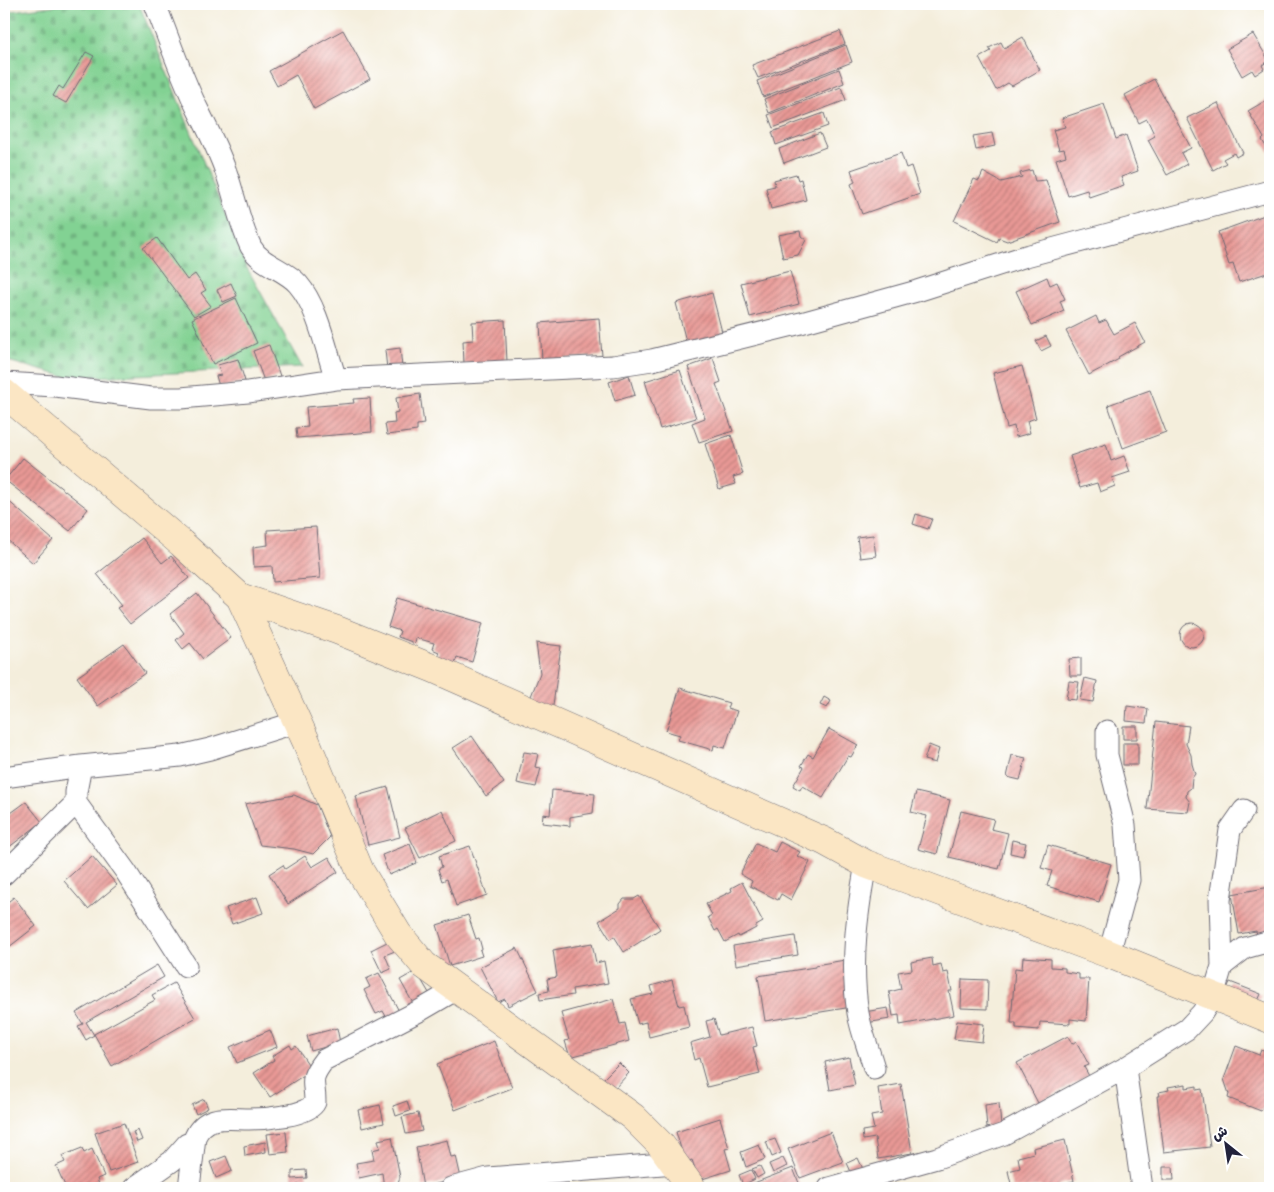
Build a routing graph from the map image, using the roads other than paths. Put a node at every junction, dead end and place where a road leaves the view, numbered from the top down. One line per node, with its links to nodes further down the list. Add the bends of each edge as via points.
1 (155, 4): 3 (street, via 197,109 227,173 252,250 299,284 316,317)
2 (1270, 190): 3 (street, via 1026,256 801,323 652,360 613,366)
3 (336, 379): 4 (street, via 181,398 151,398)
4 (4, 383)
5 (4, 393): 6 (street)
6 (240, 597): 7 (street); 13 (street, via 338,630 432,668 824,841)
7 (297, 722): 9 (street, via 180,756); 19 (street, via 360,871 398,934 424,965)
8 (1107, 731): 16 (street, via 1106,755 1125,825 1130,870)
9 (80, 766): 10 (street); 11 (street)
10 (4, 777)
11 (76, 803): 14 (street); 17 (street, via 126,872)
12 (1244, 810): 18 (street, via 1230,830 1220,900)
13 (866, 864): 16 (street); 22 (street, via 853,967 858,1014)
14 (4, 874)
15 (1270, 941): 18 (street, via 1244,948)
16 (1109, 954): 20 (street)
17 (186, 966)
18 (1222, 966): 20 (street)
19 (457, 989): 24 (street, via 324,1060 312,1083 315,1102 311,1107 299,1113 213,1120 198,1132); 25 (street, via 633,1117)
20 (1213, 996): 21 (street); 23 (street, via 1187,1029)
21 (1270, 1019)
22 (874, 1068)
23 (1125, 1068): 30 (street, via 1004,1134 936,1158); 31 (street)
24 (194, 1142): 26 (street, via 187,1144 172,1161); 27 (street)
25 (675, 1164): 28 (street, via 488,1178); 29 (street)
26 (134, 1188)
27 (189, 1188)
28 (451, 1188)
29 (692, 1188)
30 (829, 1188)
31 (1142, 1188)

